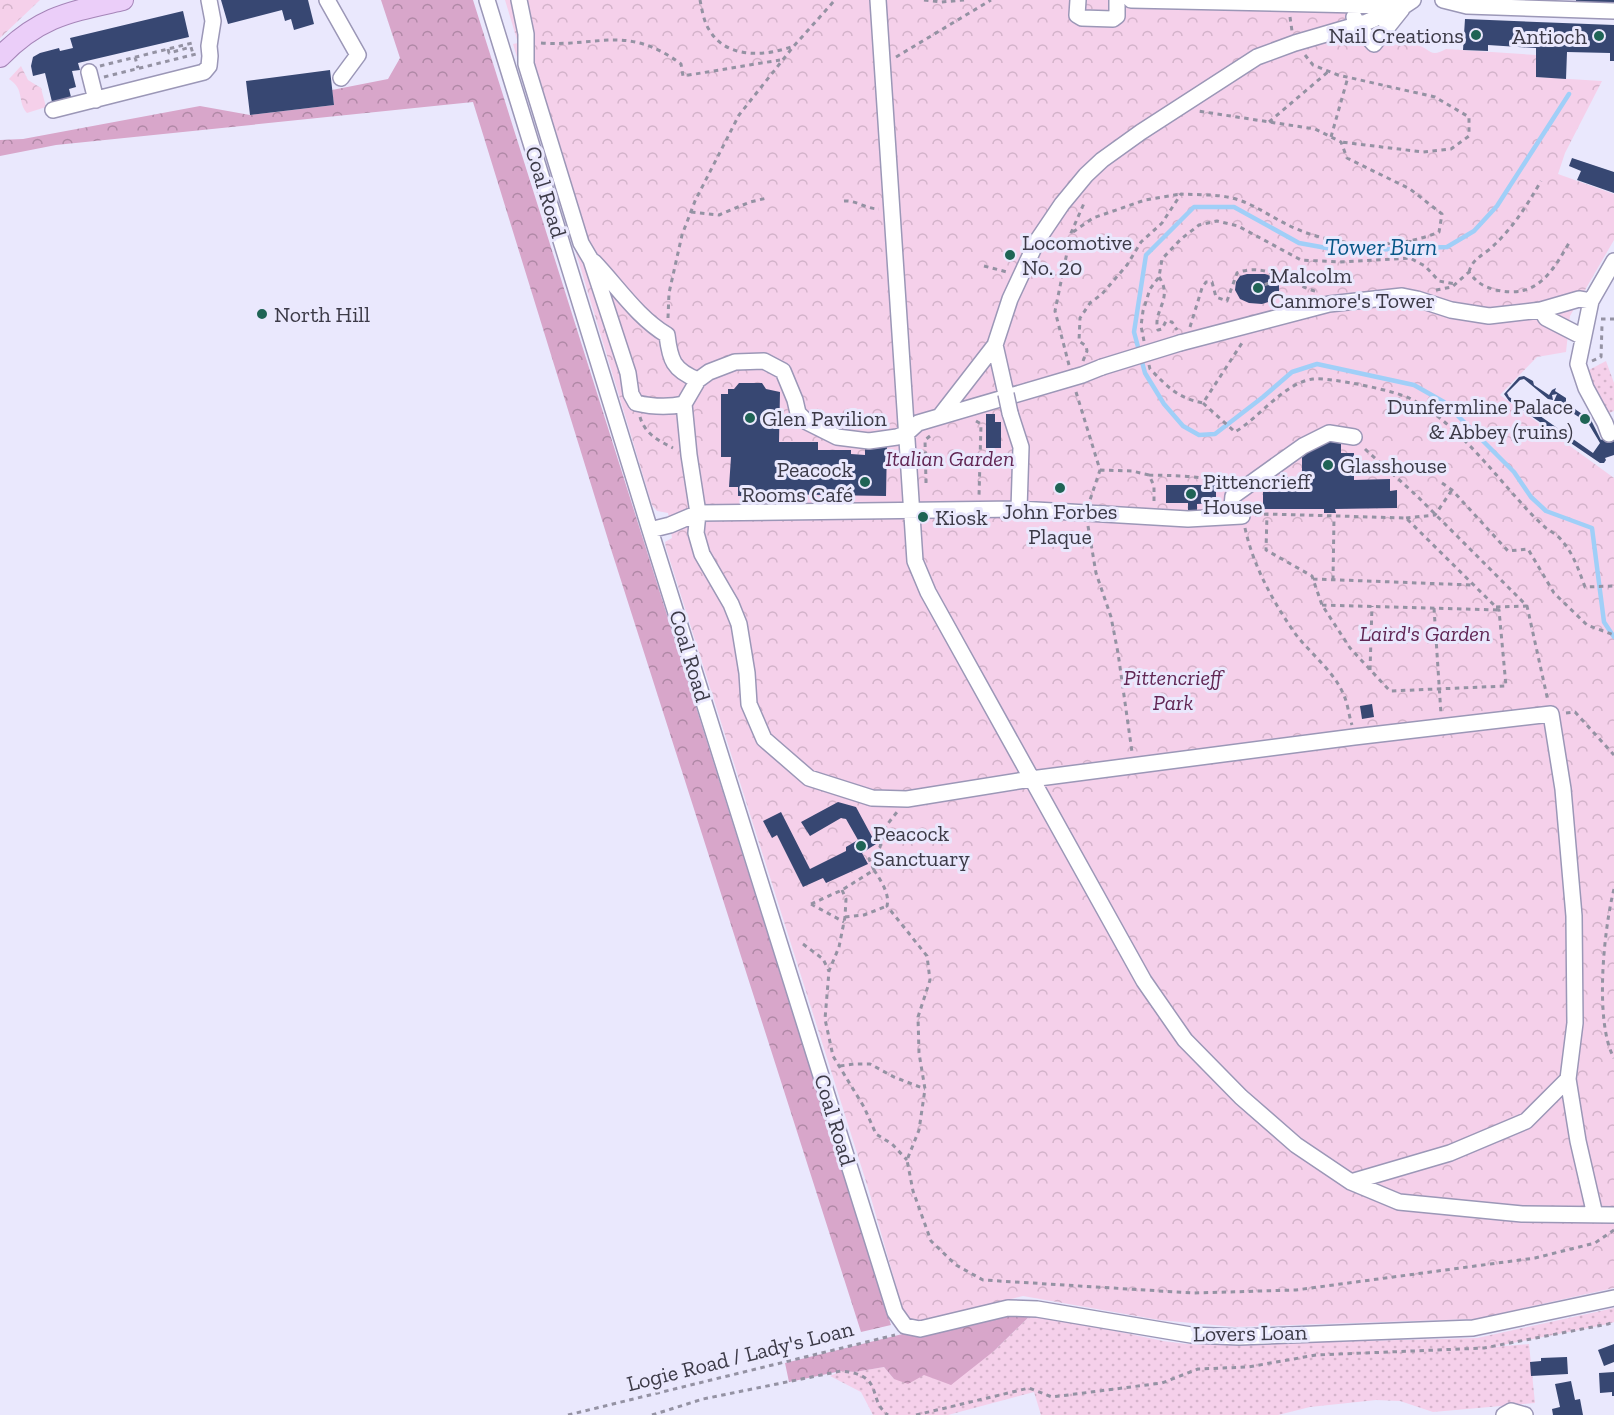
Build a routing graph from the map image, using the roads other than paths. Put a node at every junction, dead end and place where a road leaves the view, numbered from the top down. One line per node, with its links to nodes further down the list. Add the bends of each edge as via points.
1 (123, 0): 15 (main road, via 70,12 34,27)
2 (209, 0): 18 (street, via 213,21 209,66 204,72)
3 (327, 0): 17 (street, via 358,55)
4 (487, 0): 35 (street, Coal Road)
5 (519, 0): 20 (street, via 526,34 526,64 581,243)
6 (878, 0): 29 (street)
7 (1078, 0): 8 (street, via 1077,15 1082,18 1113,20 1117,16)
8 (1117, 0)
9 (1131, 0): 12 (street)
10 (1443, 0): 13 (street, via 1467,6)
11 (1409, 3): 12 (street); 14 (street); 14 (street, via 1374,44)
12 (1352, 4): 14 (street)
13 (1614, 11)
14 (1357, 25): 25 (street, via 1257,57 1102,160 1062,204 1037,241 1010,299)
15 (0, 57)
16 (90, 73): 18 (street)
17 (341, 78)
18 (96, 100): 19 (street)
19 (53, 110)
20 (591, 260): 26 (street, via 655,328 667,335 670,359); 27 (street, via 634,398 652,407)
21 (1614, 261): 22 (street)
22 (1591, 301): 23 (street, via 1579,299); 24 (street)
23 (1541, 309): 24 (street, via 1546,318); 28 (street, bridge, via 1489,316 1402,296 1329,304 1186,342)
24 (1582, 343): 30 (street, via 1578,364)
25 (995, 345): 28 (street); 32 (street, bridge, via 1021,447)
26 (698, 380): 27 (street); 29 (street, via 735,362 764,361 783,371 798,413 807,422 837,437 869,441)
27 (684, 404): 34 (street)
28 (940, 416): 29 (street, via 918,423)
29 (907, 433): 33 (street)
30 (1609, 434)
31 (1354, 437): 32 (street, via 1329,433 1303,446 1233,496 1237,516 1188,519)
32 (1019, 509): 33 (street)
33 (911, 511): 34 (street); 36 (street, via 917,568)
34 (698, 513): 35 (street); 36 (street, via 696,533 702,554 739,624 749,704 764,740 809,778 872,798 907,799)
35 (650, 530): 42 (street, Coal Road, via 895,1312 905,1326)
36 (1031, 779): 37 (street, via 1551,714 1563,789 1575,916 1575,1023); 38 (street, via 1144,981 1185,1040 1296,1145)
37 (1568, 1079): 38 (street, via 1526,1121 1450,1153); 39 (street)
38 (1351, 1182): 39 (street, via 1399,1202 1522,1214)
39 (1595, 1215): 40 (street)
40 (1614, 1215)
41 (1614, 1298): 42 (street, Lovers Loan, via 1473,1328 1239,1337 1191,1335 1037,1309 1008,1308)
42 (920, 1329)
43 (1504, 1415): 44 (street, via 1511,1411)
44 (1525, 1415)

